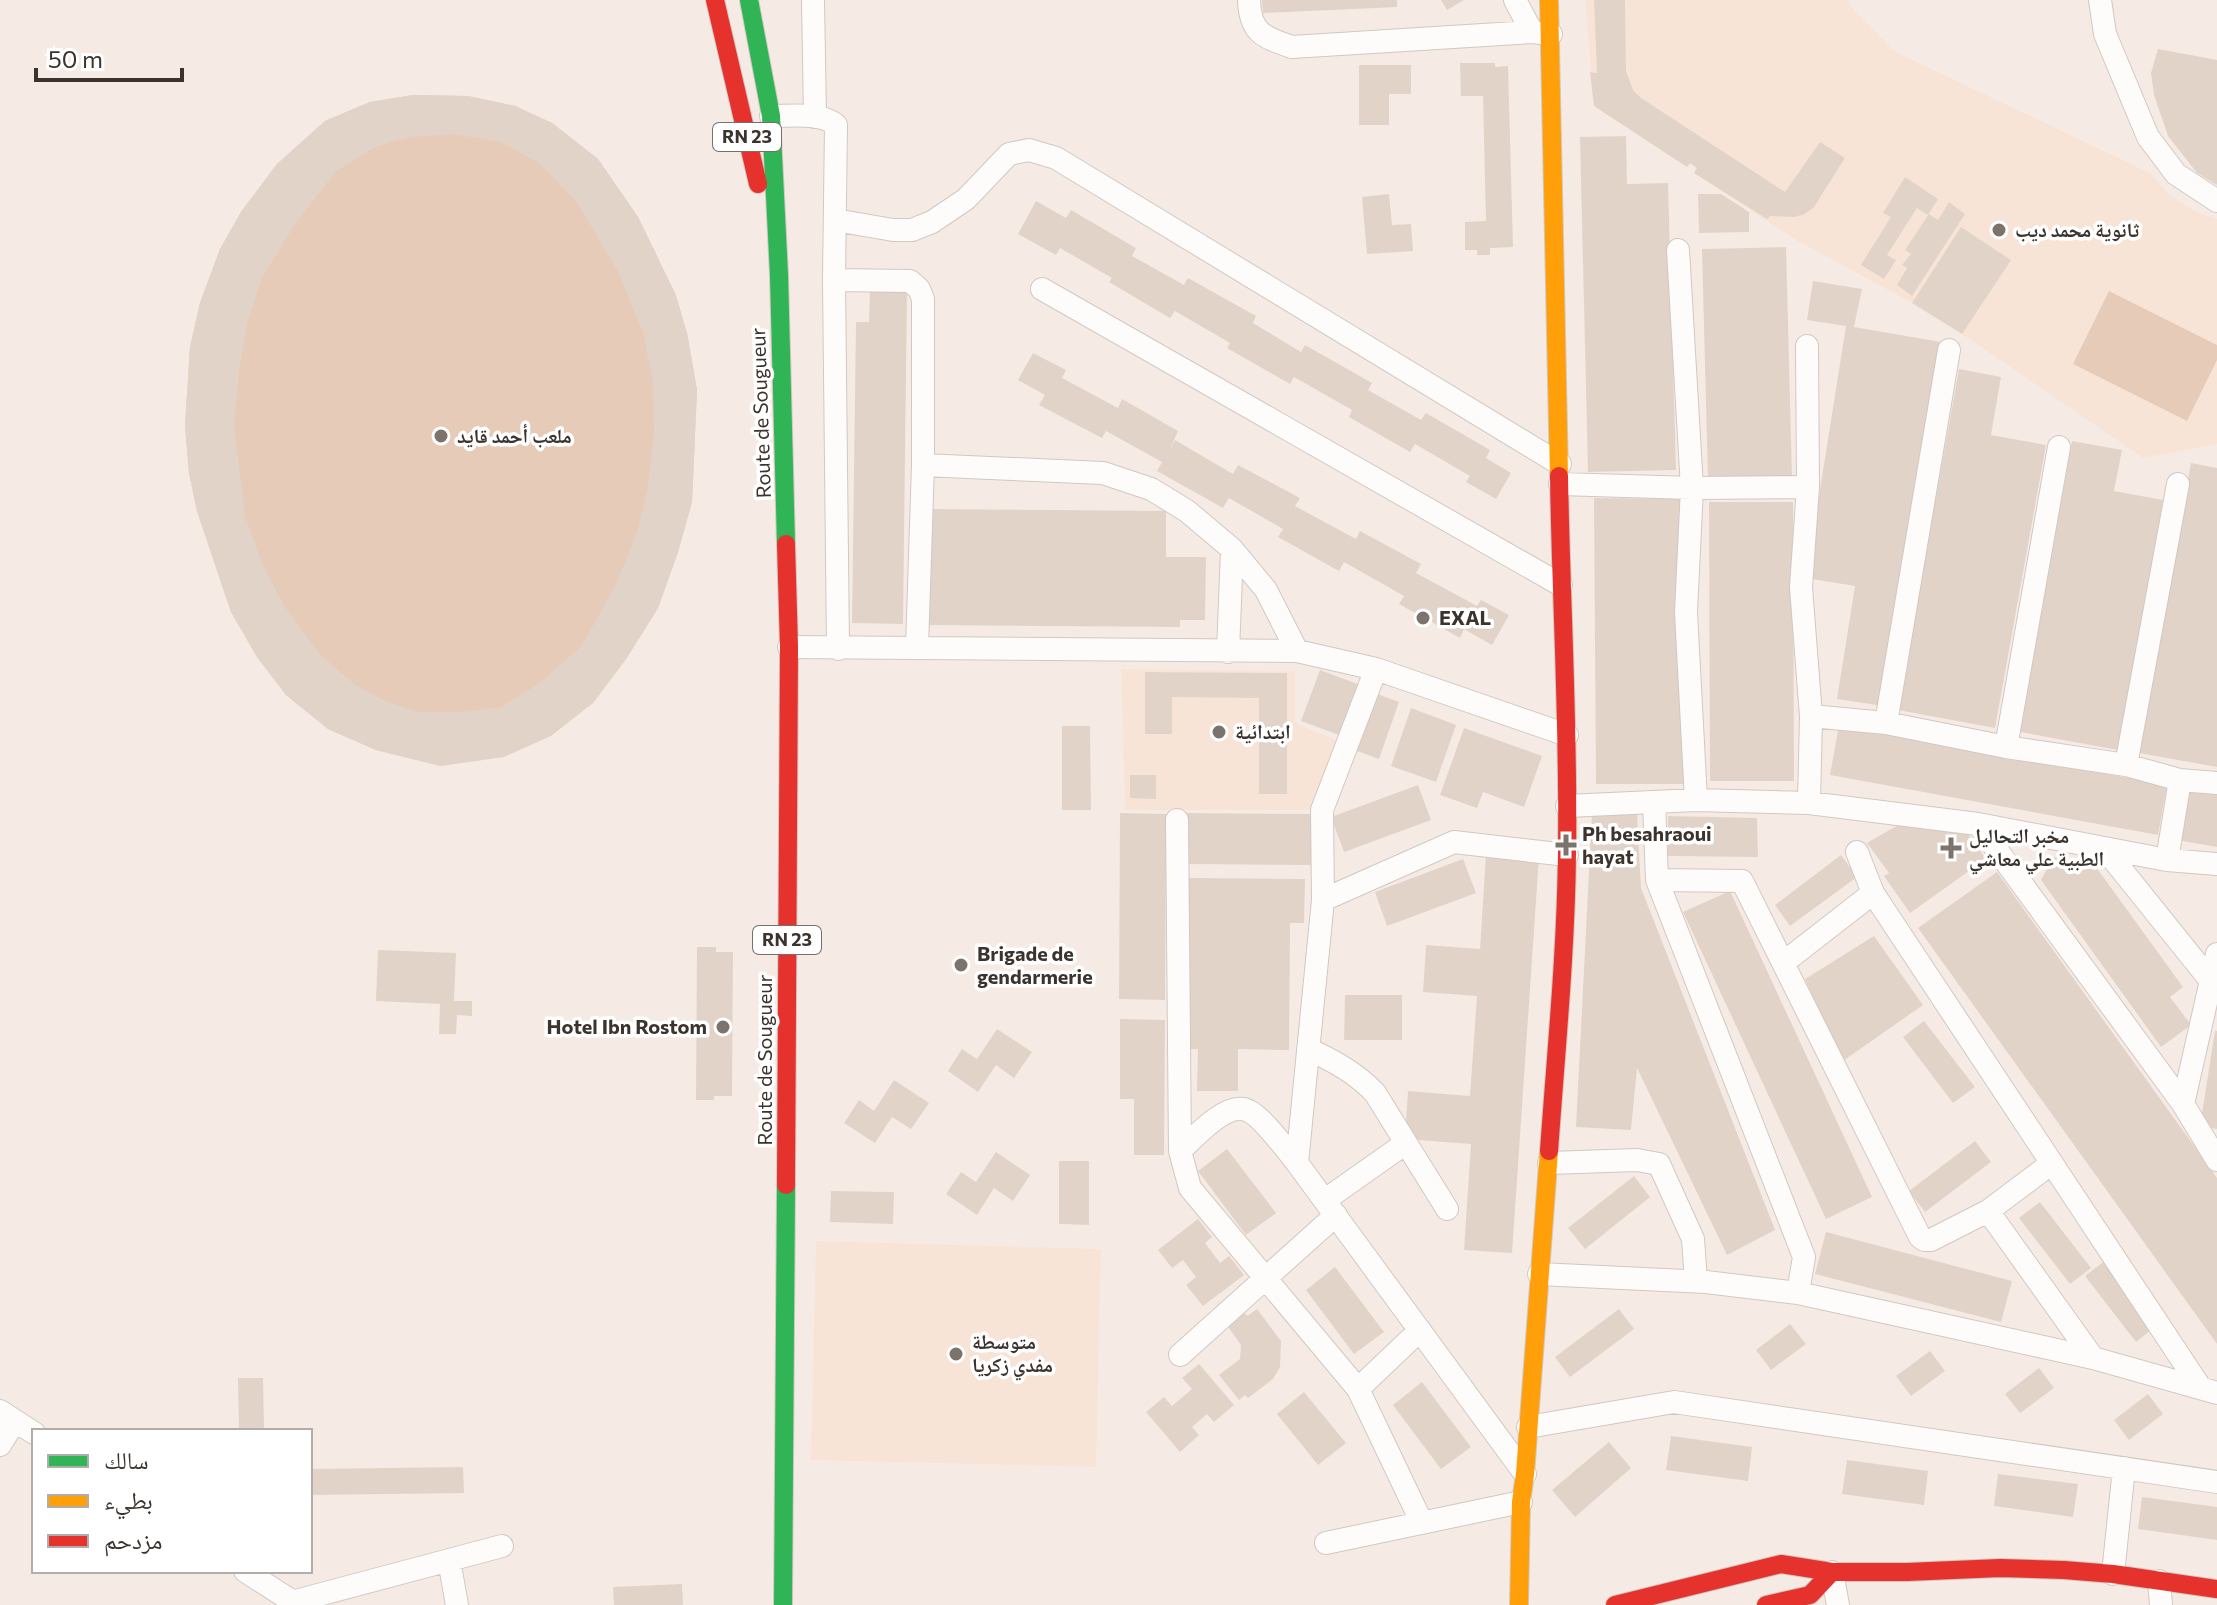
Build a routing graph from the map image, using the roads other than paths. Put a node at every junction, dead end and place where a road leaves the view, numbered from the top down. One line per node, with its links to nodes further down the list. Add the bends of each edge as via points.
1 (715, 0): 14 (street, RN 23)
2 (749, 0): 9 (street, RN 23)
3 (813, 0): 10 (street)
4 (1249, 0): 8 (street, via 1249,18 1257,31 1292,47)
5 (1515, 0): 8 (street)
6 (1549, 0): 8 (street)
7 (2100, 0): 11 (street, via 2105,34 2148,137 2176,174)
8 (1542, 33): 21 (street)
9 (771, 116): 10 (street); 14 (street, RN 23)
10 (815, 117): 12 (street, via 836,125)
11 (2217, 201)
12 (835, 220): 15 (street); 21 (street, via 912,230 966,199 1009,154 1029,150 1056,158)
13 (1678, 250): 24 (street)
14 (779, 275): 27 (street, Route de Sougueur / RN 23)
15 (834, 280): 20 (street, via 910,281 919,289); 29 (street)
16 (1042, 289): 26 (street)
17 (1807, 346): 23 (street)
18 (1949, 350): 34 (street)
19 (2059, 447): 36 (street)
20 (923, 465): 25 (street, via 1103,473 1151,489); 28 (street)
21 (1560, 474): 24 (street); 26 (street)
22 (2178, 484): 37 (street)
23 (1808, 487): 24 (street); 33 (street, via 1801,587)
24 (1692, 488): 40 (street, via 1686,612)
25 (1232, 549): 30 (street, via 1266,590); 31 (street)
26 (1561, 585): 35 (street)
27 (789, 647): 29 (street); 96 (street, Route de Sougueur / RN 23)
28 (917, 647): 29 (street); 31 (street)
29 (838, 649)
30 (1297, 651): 31 (street); 32 (street)
31 (1228, 652)
32 (1376, 669): 35 (street); 53 (street, via 1322,810)
33 (1811, 716): 34 (street); 42 (street)
34 (1886, 723): 36 (street)
35 (1567, 735): 43 (street)
36 (2006, 747): 37 (street)
37 (2126, 765): 38 (street)
38 (2180, 780): 39 (street); 49 (street)
39 (2217, 783)
40 (1696, 800): 41 (street); 42 (street)
41 (1654, 802): 43 (street); 51 (street)
42 (1809, 803): 45 (street)
43 (1567, 806): 48 (street)
44 (1177, 820): 60 (street)
45 (1978, 824): 46 (street); 58 (street)
46 (2104, 848): 49 (street); 56 (street)
47 (1857, 852): 52 (street)
48 (1567, 855): 53 (street, via 1454,842); 63 (street)
49 (2167, 860): 50 (street)
50 (2217, 864)
51 (1657, 880): 55 (street, via 1742,881); 71 (street, via 1804,1257)
52 (1873, 893): 55 (street); 64 (street)
53 (1323, 900): 57 (street)
54 (2217, 954): 56 (street)
55 (1783, 963): 67 (street, via 1920,1237 1931,1240)
56 (2211, 981): 58 (street)
57 (1308, 1049): 59 (street, via 1361,1079); 62 (street)
58 (2183, 1104): 61 (street)
59 (1406, 1143): 65 (street); 66 (street)
60 (1180, 1151): 62 (street, via 1215,1119 1243,1109 1256,1116); 69 (street, via 1190,1188)
61 (2217, 1160)
62 (1297, 1163): 65 (street)
63 (1549, 1163): 68 (street); 70 (street, via 1659,1164 1693,1239)
64 (2052, 1163): 67 (street); 76 (street)
65 (1330, 1208): 69 (street); 72 (street)
66 (1447, 1209)
67 (1988, 1211): 74 (street)
68 (1539, 1274): 70 (street); 78 (street)
69 (1265, 1278): 73 (street); 75 (street)
70 (1696, 1281): 71 (street)
71 (1798, 1293): 74 (street)
72 (1420, 1330): 75 (street); 82 (street)
73 (1180, 1355)
74 (2093, 1358): 76 (street)
75 (1358, 1389): 85 (street)
76 (2208, 1390)
77 (7, 1416): 79 (street); 80 (street)
78 (1528, 1427): 81 (street, via 1674,1402); 82 (street)
79 (32, 1432)
80 (0, 1445)
81 (2124, 1468): 83 (street); 91 (street)
82 (1525, 1474): 84 (street)
83 (2217, 1482)
84 (1521, 1502): 85 (street); 97 (street)
85 (1422, 1523): 86 (street)
86 (1326, 1543)
87 (502, 1546): 88 (street)
88 (449, 1560): 94 (street); 95 (street)
89 (1832, 1572): 91 (street, via 2000,1568); 98 (street, via 1781,1564); 99 (street, via 1810,1595); 100 (street)
90 (248, 1573): 94 (street)
91 (2113, 1574): 92 (street)
92 (2159, 1581): 93 (street); 101 (street)
93 (2217, 1589)
94 (295, 1603)
95 (457, 1605)
96 (783, 1605)
97 (1519, 1605)
98 (1615, 1605)
99 (1766, 1605)
100 (1838, 1605)
101 (2161, 1605)

